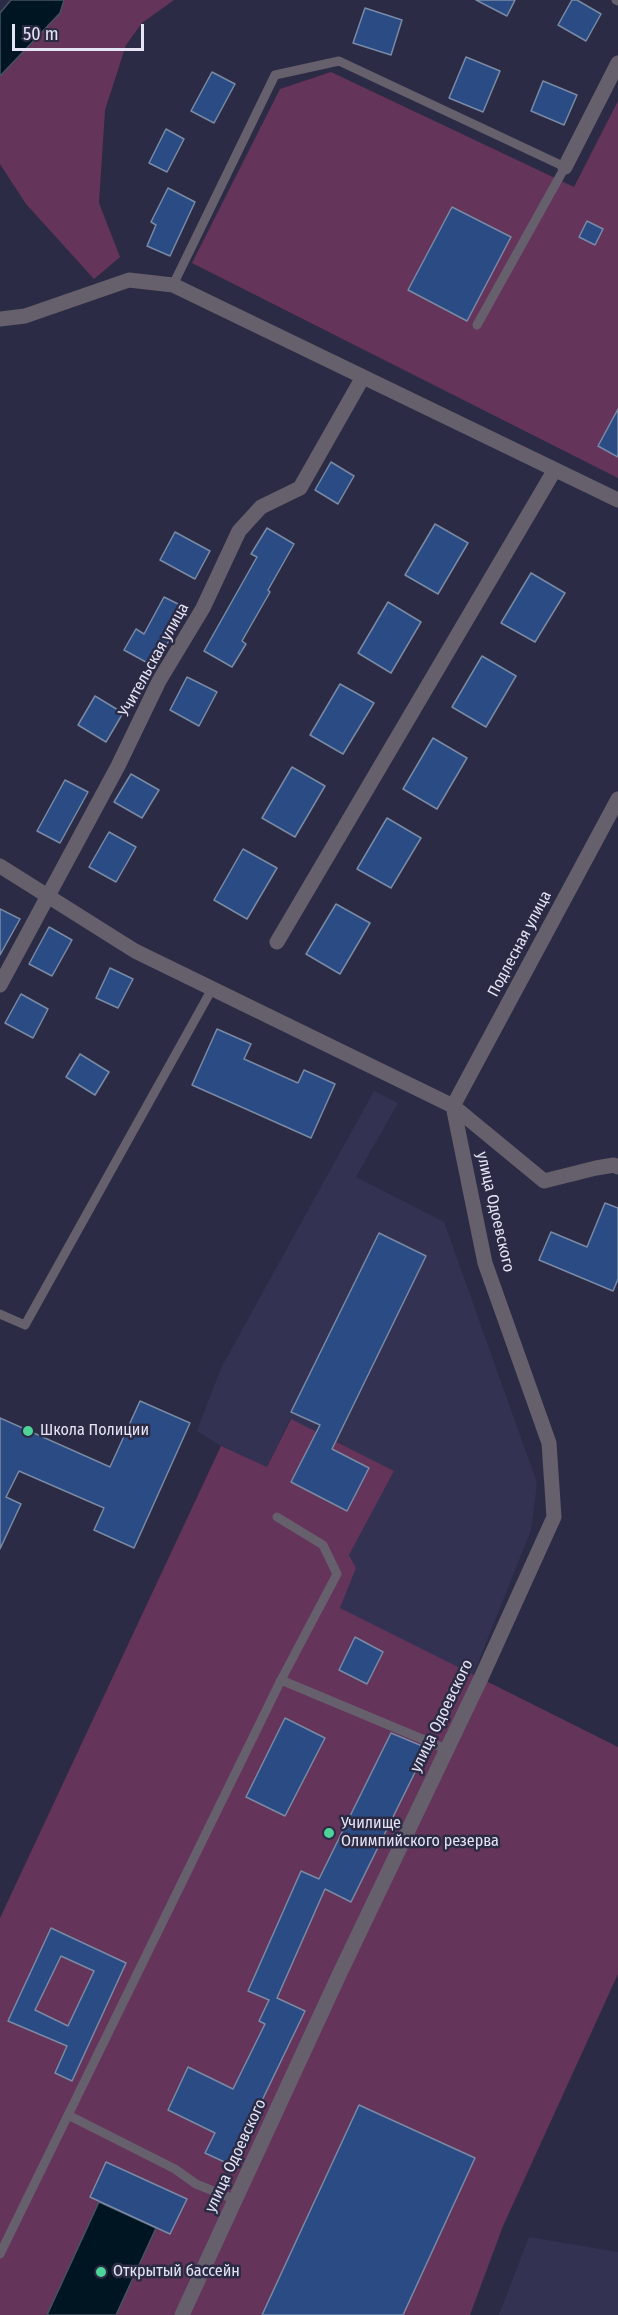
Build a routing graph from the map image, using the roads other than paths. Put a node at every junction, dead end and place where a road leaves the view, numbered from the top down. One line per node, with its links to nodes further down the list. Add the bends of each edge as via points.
1 (618, 63): 2 (street)
2 (565, 167): 3 (lane, via 339,62 275,75); 5 (lane)
3 (173, 285): 4 (street, via 129,280); 6 (street)
4 (2, 321)
5 (477, 325)
6 (363, 376): 7 (street); 11 (street, Учительская улица, via 300,488 261,507 239,531 203,608 159,681)
7 (554, 471): 8 (street); 12 (street)
8 (618, 500)
9 (618, 799): 15 (street, Подлесная улица)
10 (0, 867): 11 (street)
11 (47, 896): 13 (street, Учительская улица); 14 (street, via 135,951)
12 (277, 942)
13 (0, 985)
14 (212, 988): 15 (street); 17 (lane, via 25,1325)
15 (453, 1106): 16 (street, via 544,1181 596,1168); 20 (street, улица Одоевского, via 485,1263 549,1443 554,1517)
16 (618, 1167)
17 (0, 1314)
18 (278, 1517): 19 (lane, via 323,1545 337,1574)
19 (281, 1680): 20 (lane); 21 (lane)
20 (446, 1749): 22 (street, улица Одоевского)
21 (68, 2115): 22 (lane, via 175,2169 196,2184); 23 (lane)
22 (236, 2200): 24 (street, улица Одоевского)
23 (0, 2254)
24 (182, 2315)

